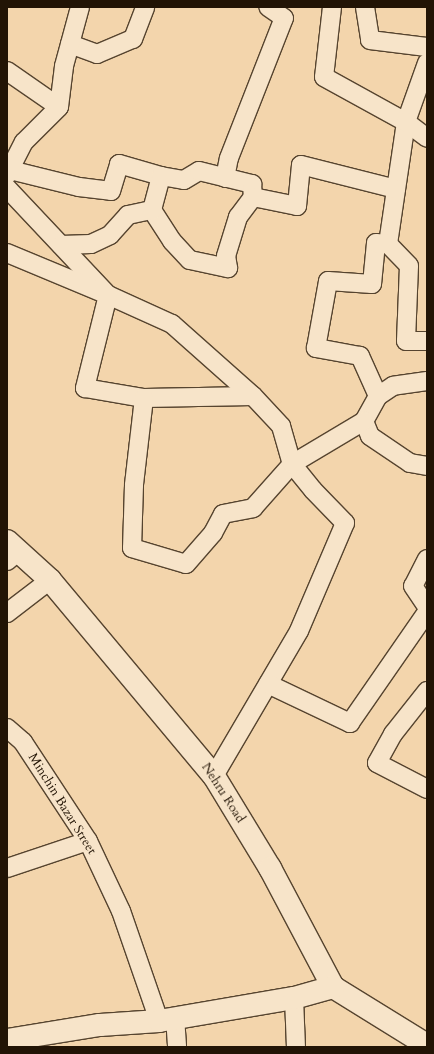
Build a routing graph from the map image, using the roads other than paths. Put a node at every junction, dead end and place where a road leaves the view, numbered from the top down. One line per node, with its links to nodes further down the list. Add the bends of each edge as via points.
1 (80, 7): 6 (street)
2 (145, 7): 6 (street, via 133,39 97,54)
3 (268, 7): 15 (street, via 284,18 229,158)
4 (332, 7): 11 (street, via 324,77)
5 (365, 7): 7 (street, via 370,40)
6 (70, 44): 10 (street)
7 (427, 47)
8 (427, 63): 11 (street)
9 (7, 71): 10 (street)
10 (59, 107): 13 (street, via 24,142)
11 (406, 122): 12 (street); 17 (street)
12 (427, 138)
13 (8, 173): 14 (street, via 111,191 119,164)
14 (161, 176): 15 (street, via 184,180 199,171); 19 (street)
15 (225, 178): 18 (street, via 252,184)
16 (7, 188): 21 (street)
17 (396, 189): 18 (street, via 301,165 297,206); 20 (street)
18 (253, 197): 19 (street, via 238,217 226,256 228,268 190,260 172,241)
19 (152, 210): 21 (street, via 128,215 110,235 91,244)
20 (388, 244): 24 (street, via 409,266 406,341); 27 (street, via 376,243 372,284 328,281 316,348 360,356)
21 (61, 245): 23 (street)
22 (7, 253): 23 (street)
23 (108, 295): 26 (street, via 172,324); 28 (street, via 85,388)
24 (427, 341)
25 (427, 381): 27 (street, via 393,386)
26 (253, 396): 28 (street); 30 (street, via 281,426)
27 (378, 396): 29 (street)
28 (144, 398): 30 (street, via 134,485 132,548 186,564 213,533 223,514 253,508)
29 (364, 421): 30 (street); 31 (street, via 370,436 410,463)
30 (292, 464): 38 (street, via 313,490 345,522 299,631)
31 (427, 466)
32 (11, 551): 34 (street, Nehru Road)
33 (427, 558): 35 (street, via 413,586)
34 (50, 580): 37 (street); 41 (street, Nehru Road)
35 (427, 607)
36 (427, 612): 38 (street, via 350,723)
37 (7, 613)
38 (268, 684): 41 (street)
39 (427, 691): 42 (street, via 393,734 377,763)
40 (7, 728): 43 (street, Minchin Bazar Street, via 23,742)
41 (214, 776): 45 (street, Nehru Road, via 270,868)
42 (427, 789)
43 (88, 841): 44 (street); 47 (street, Minchin Bazar Street)
44 (7, 868)
45 (333, 987): 46 (street); 49 (street)
46 (294, 998): 47 (street); 51 (street)
47 (167, 1019): 48 (street, via 100,1025); 50 (street, Minchin Bazar Street)
48 (7, 1040)
49 (427, 1045)
50 (177, 1047)
51 (296, 1047)

